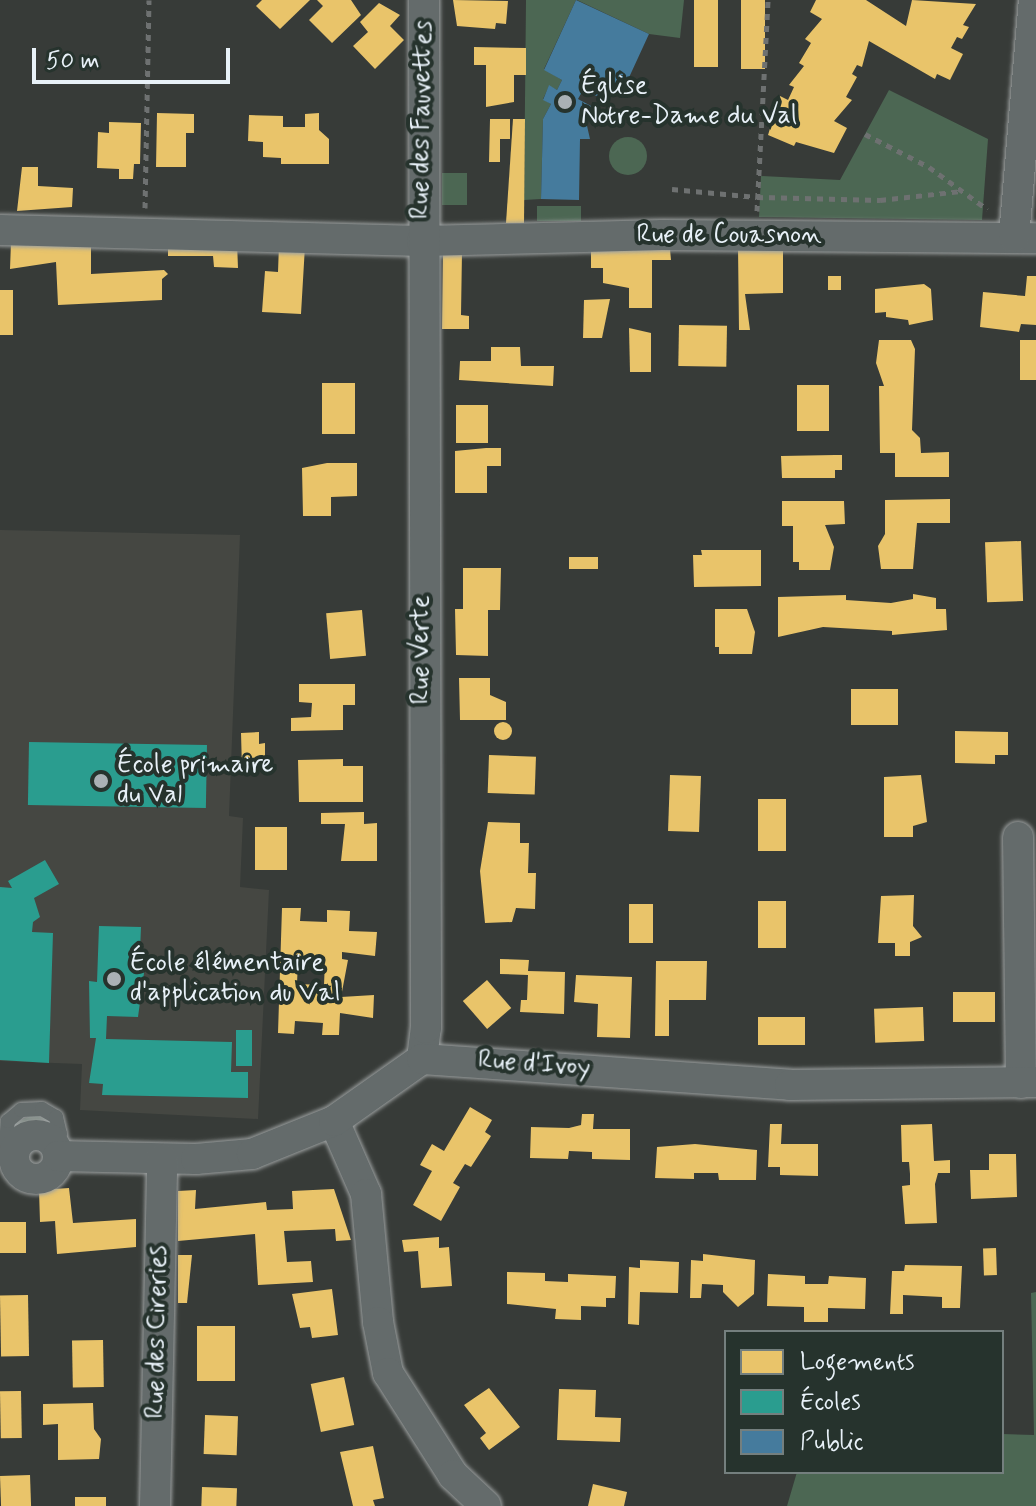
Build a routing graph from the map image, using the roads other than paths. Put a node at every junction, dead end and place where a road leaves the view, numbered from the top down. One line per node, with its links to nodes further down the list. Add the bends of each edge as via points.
1 (424, 0): 5 (street, Rue des Fauvettes)
2 (1034, 0): 4 (street)
3 (0, 230): 5 (street, Rue de Couasnon)
4 (1015, 230): 5 (street, Rue de Couasnon)
5 (422, 241): 7 (street, Rue Verte)
6 (1018, 837): 8 (street)
7 (422, 1059): 8 (street, Rue d'Ivoy, via 790,1085); 9 (street)
8 (1028, 1082)
9 (334, 1121): 10 (street, via 252,1154); 13 (street, via 366,1194 388,1373 453,1475)
10 (162, 1159): 11 (street, via 56,1150 44,1136 29,1136); 12 (street, Rue des Cireries)
11 (6, 1160)
12 (155, 1506)
13 (486, 1506)

